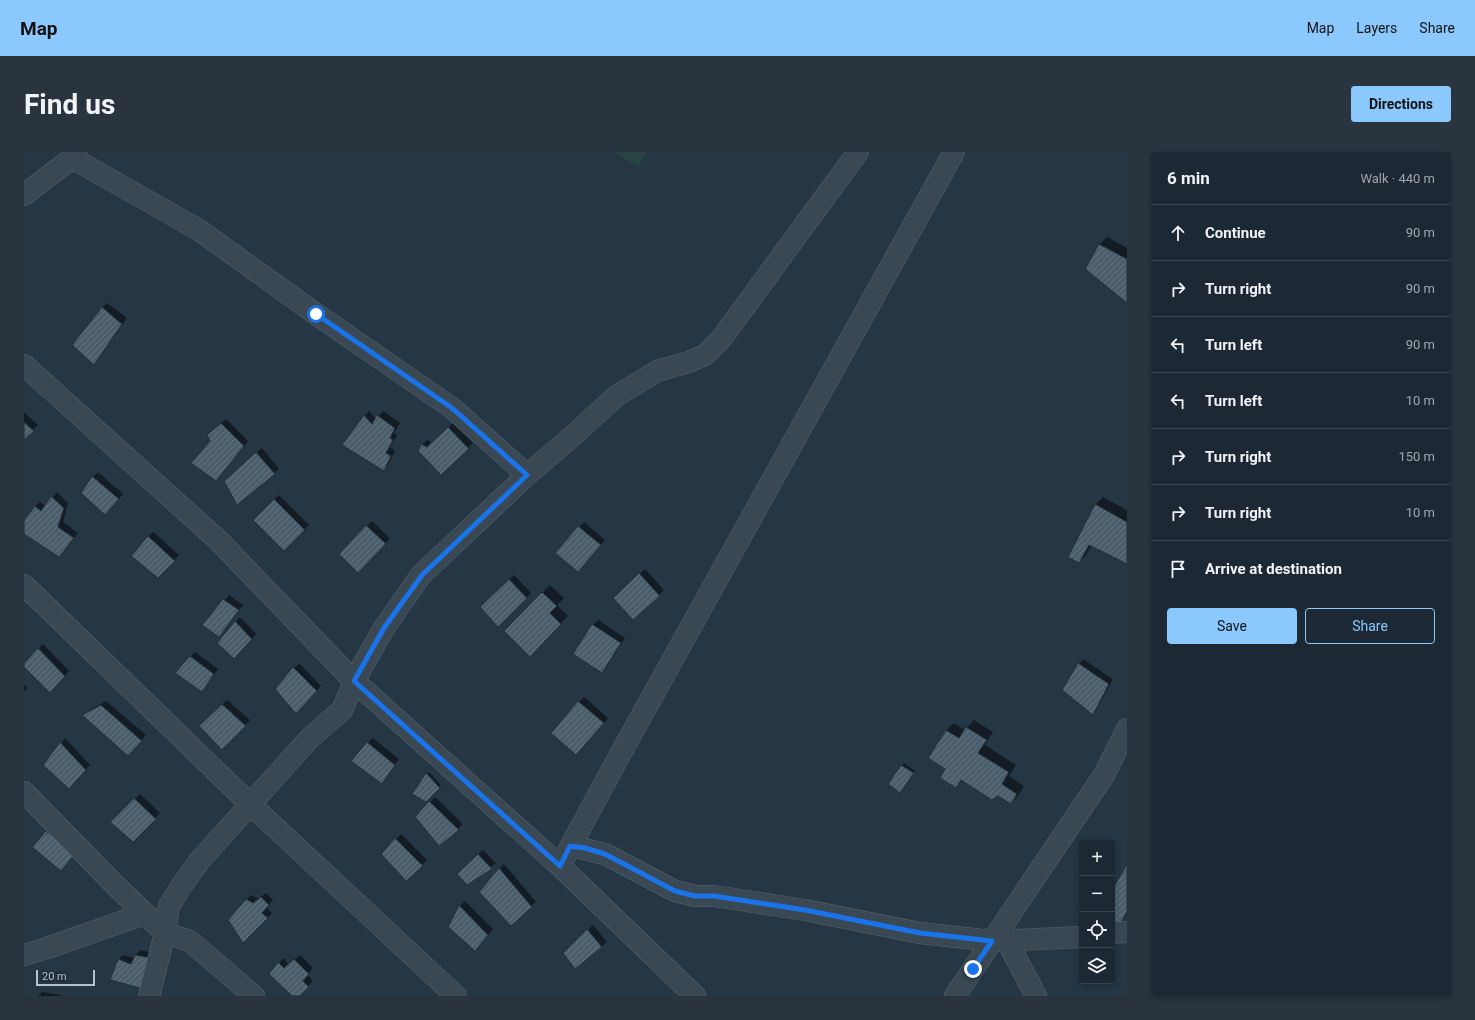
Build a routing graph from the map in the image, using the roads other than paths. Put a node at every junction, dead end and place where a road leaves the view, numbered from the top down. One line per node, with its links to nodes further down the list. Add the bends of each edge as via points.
1 (858, 152): 6 (street, via 721,339 705,355 657,372 615,397)
2 (954, 152): 12 (street)
3 (74, 155): 4 (street); 6 (street, via 199,230 452,408)
4 (24, 195)
5 (24, 365): 8 (street, via 218,540)
6 (527, 475): 8 (street, via 422,575 384,628)
7 (24, 585): 11 (street)
8 (354, 681): 11 (street, via 342,710 309,739); 13 (street)
9 (1127, 729): 19 (street, via 1104,774)
10 (24, 792): 14 (street)
11 (251, 804): 16 (street, via 201,859 182,885 169,906); 23 (street)
12 (570, 846): 13 (street); 19 (street, via 605,854 675,891 695,896 714,896 797,909 920,933)
13 (560, 866): 24 (street)
14 (144, 914): 16 (street); 20 (street)
15 (1127, 932): 17 (street)
16 (165, 933): 21 (street); 22 (street, via 190,941)
17 (1115, 933)
18 (1079, 937): 19 (street)
19 (1000, 941): 25 (street); 26 (street)
20 (24, 955)
21 (149, 996)
22 (254, 996)
23 (456, 996)
24 (695, 996)
25 (955, 996)
26 (1036, 996)

